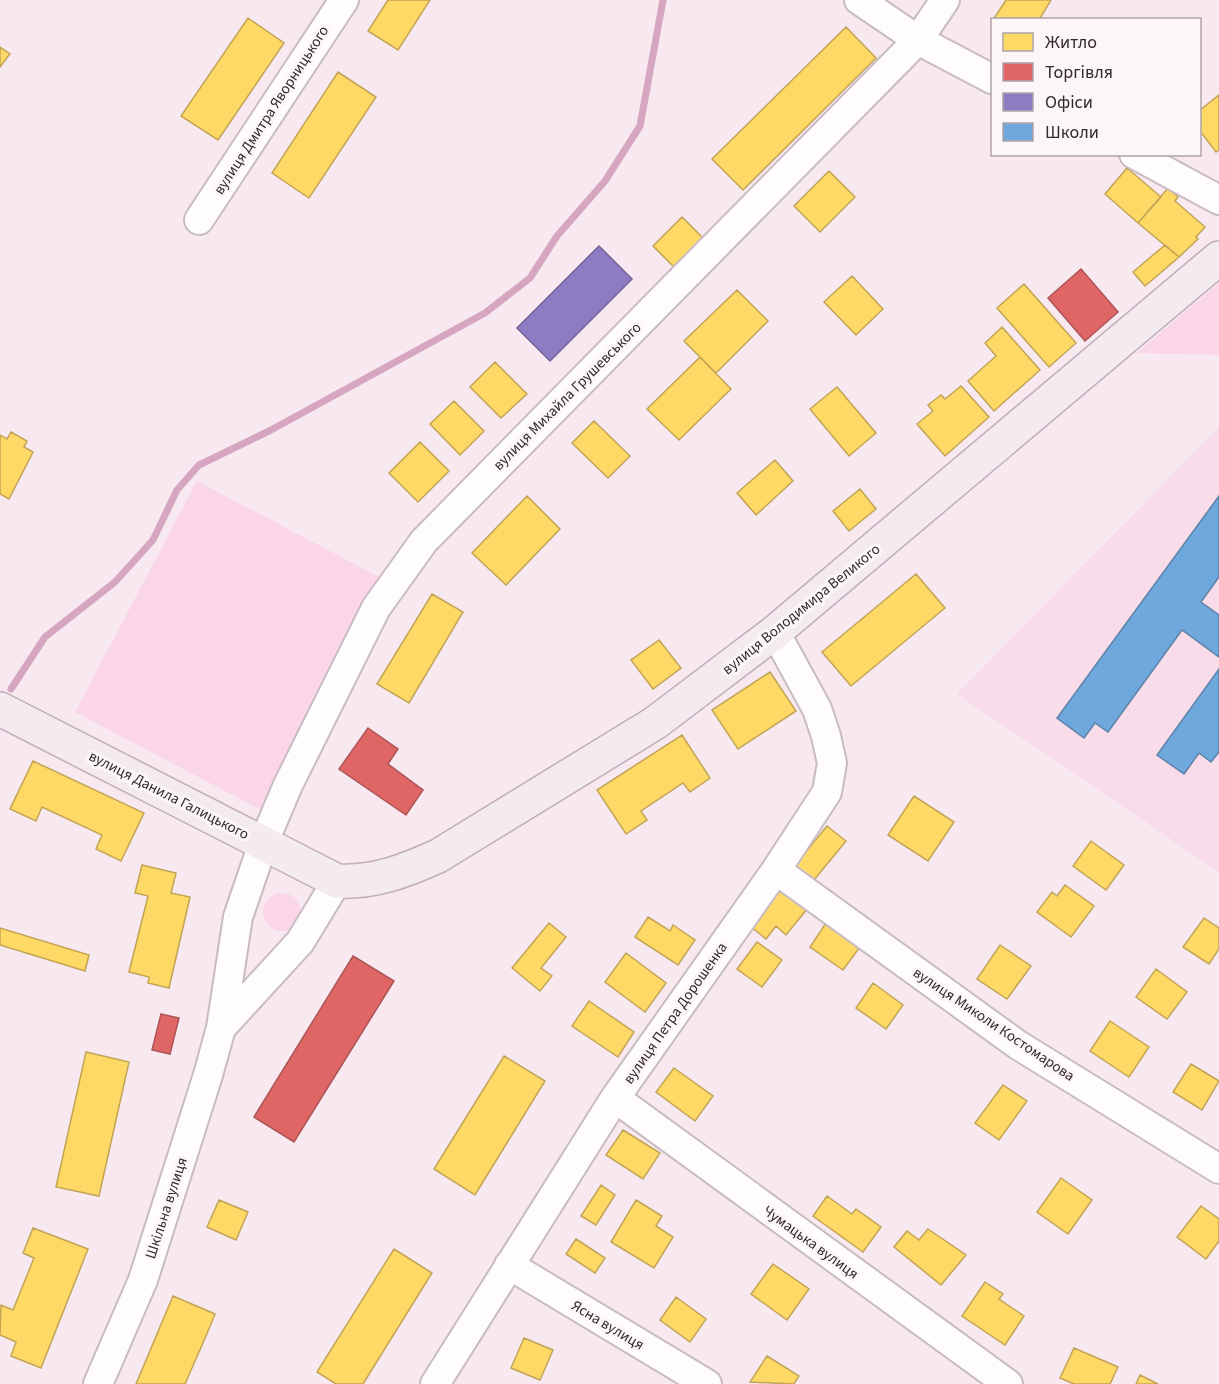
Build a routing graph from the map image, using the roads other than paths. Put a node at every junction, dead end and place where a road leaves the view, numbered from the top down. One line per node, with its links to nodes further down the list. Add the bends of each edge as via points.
1 (344, 0): 8 (street, вулиця Дмитра Яворницького)
2 (859, 0): 4 (street)
3 (945, 0): 4 (street, вулиця Михайла Грушевського)
4 (918, 40): 5 (street); 12 (street, вулиця Михайла Грушевського, via 424,541 376,609 288,785)
5 (991, 79)
6 (1138, 156): 7 (street)
7 (1219, 200)
8 (199, 220)
9 (1219, 258): 10 (main road, вулиця Володимира Великого)
10 (775, 632): 13 (street, вулиця Петра Дорошенка, via 817,709 832,763 827,792); 14 (main road, вулиця Володимира Великого, via 655,723 438,856 377,880)
11 (0, 709): 12 (main road, вулиця Данила Галицького)
12 (263, 844): 14 (main road, вулиця Данила Галицького); 15 (street, Шкільна вулиця, via 238,917)
13 (776, 870): 16 (street, вулиця Петра Дорошенка); 17 (street, вулиця Миколи Костомарова, via 1018,1045)
14 (337, 881): 15 (street, Шкільна вулиця, via 300,942)
15 (221, 1028): 19 (street, Шкільна вулиця, via 143,1280)
16 (615, 1098): 18 (street, вулиця Петра Дорошенка); 22 (street, Чумацька вулиця)
17 (1219, 1169)
18 (509, 1265): 20 (street, вулиця Петра Дорошенка); 21 (street, Ясна вулиця)
19 (98, 1384)
20 (435, 1384)
21 (707, 1384)
22 (1008, 1384)

